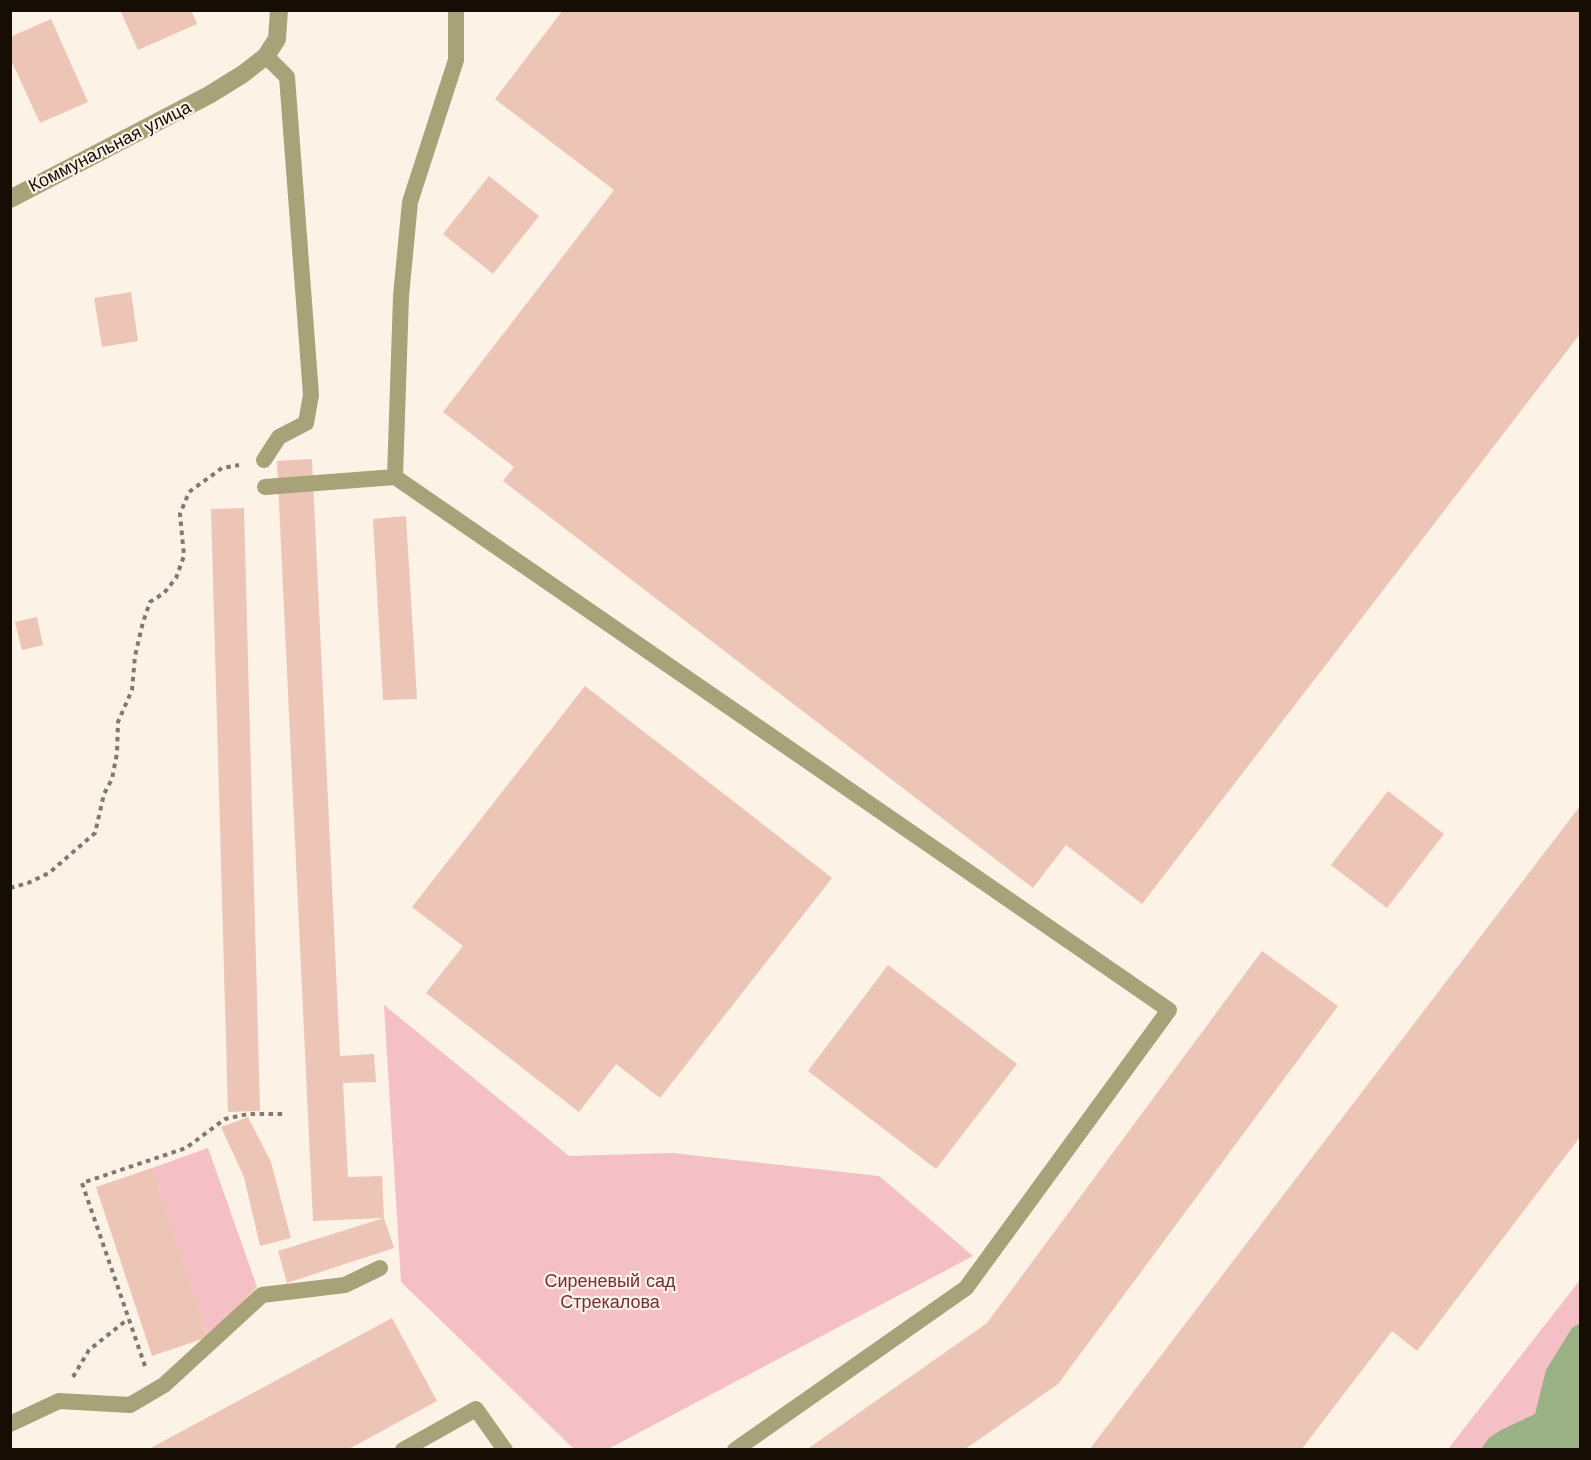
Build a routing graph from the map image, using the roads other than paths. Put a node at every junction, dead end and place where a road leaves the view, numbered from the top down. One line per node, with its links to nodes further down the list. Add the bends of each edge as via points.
1 (279, 10): 3 (street, via 277,39)
2 (456, 10): 6 (lane, via 456,60 410,202 401,296)
3 (266, 56): 4 (street, Коммунальная улица, via 209,95); 5 (lane, via 287,77 311,395 306,423 279,437)
4 (10, 199)
5 (264, 460)
6 (395, 477): 7 (lane); 12 (lane, via 1169,1010 966,1288)
7 (265, 487)
8 (380, 1268): 9 (lane, via 345,1285 262,1295 164,1385 130,1404 58,1401)
9 (10, 1424)
10 (402, 1449): 11 (lane, via 476,1409)
11 (505, 1449)
12 (735, 1449)

